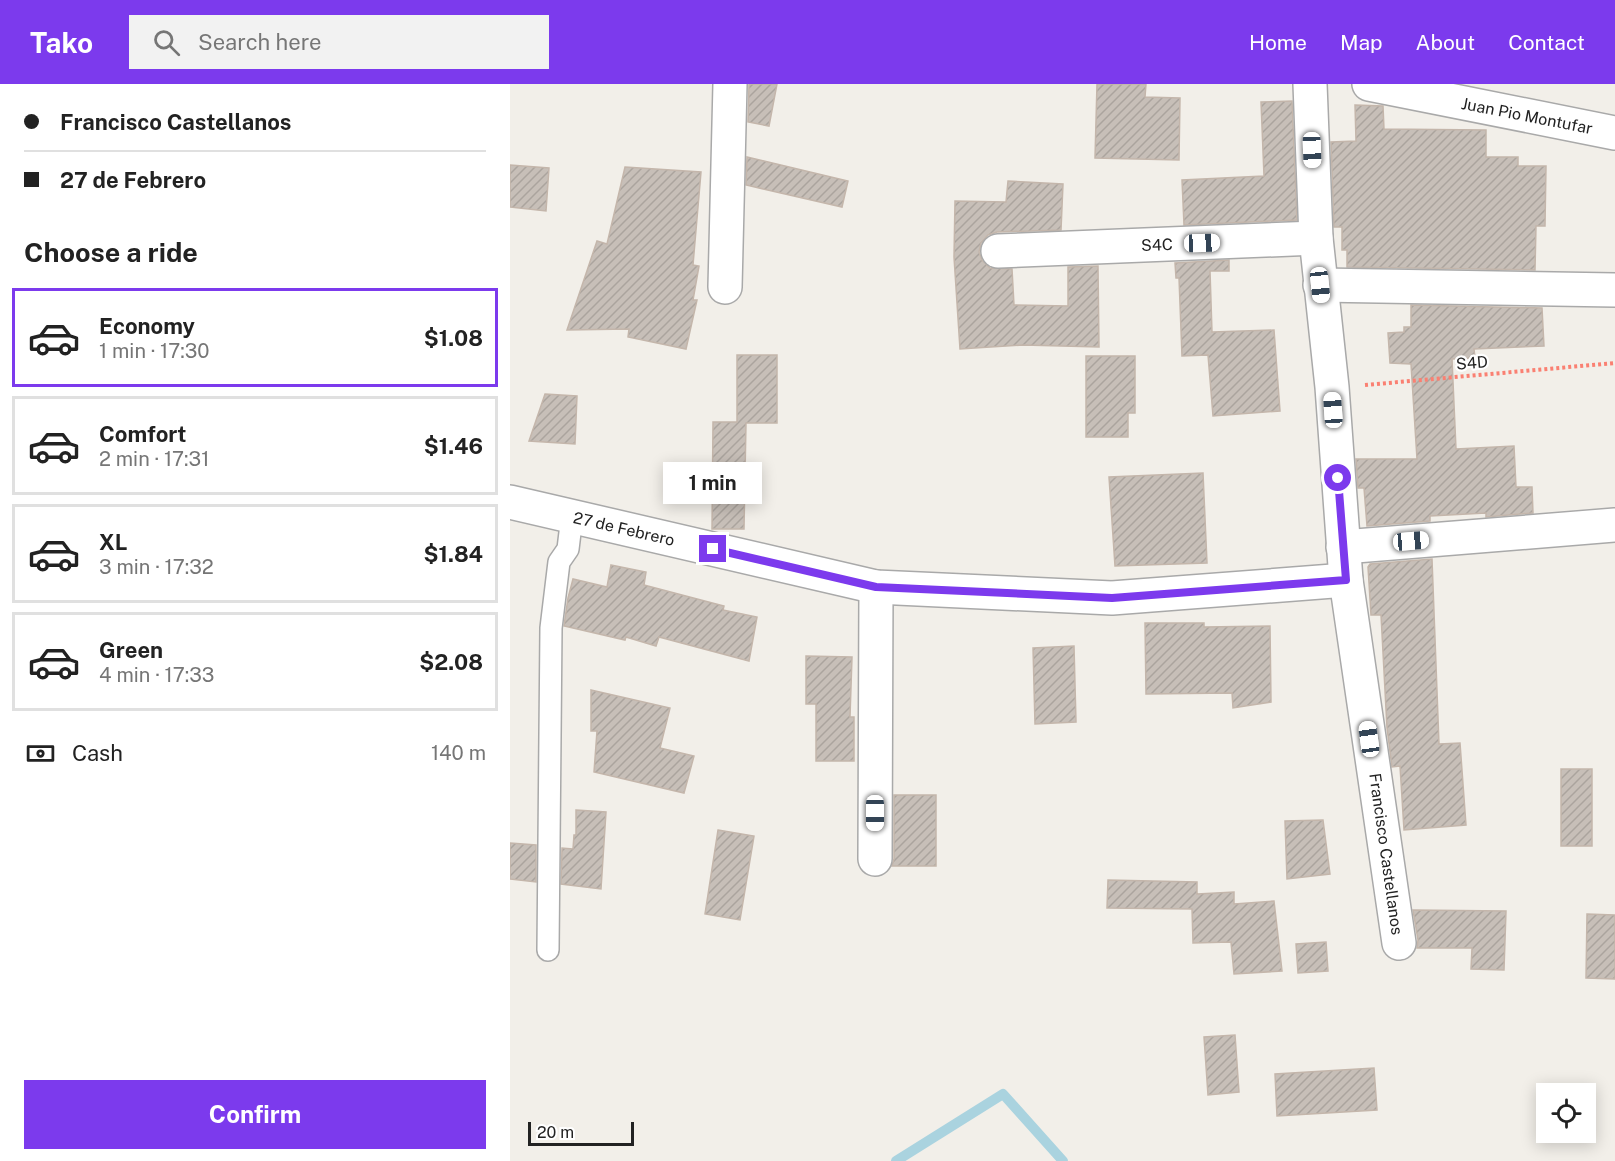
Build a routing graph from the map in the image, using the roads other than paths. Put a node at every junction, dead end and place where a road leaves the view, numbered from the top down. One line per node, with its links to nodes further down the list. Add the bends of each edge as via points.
1 (730, 84): 8 (street)
2 (1310, 84): 5 (street, Francisco Castellanos)
3 (1369, 84): 4 (street, Juan Pio Montufar)
4 (1615, 134)
5 (1316, 238): 6 (street, S4C); 7 (street, Francisco Castellanos)
6 (998, 251)
7 (1320, 285): 9 (street); 13 (street, Francisco Castellanos, via 1332,387)
8 (725, 287)
9 (1615, 290)
10 (510, 502): 11 (street, 27 de Febrero)
11 (572, 516): 15 (street, 27 de Febrero); 18 (lane, via 568,549 559,562 551,628)
12 (1615, 525): 13 (street)
13 (1343, 547): 14 (street, Francisco Castellanos)
14 (1346, 580): 15 (street, 27 de Febrero, via 1112,598); 17 (street, Francisco Castellanos)
15 (876, 587): 16 (street)
16 (875, 859)
17 (1399, 942)
18 (548, 950)

